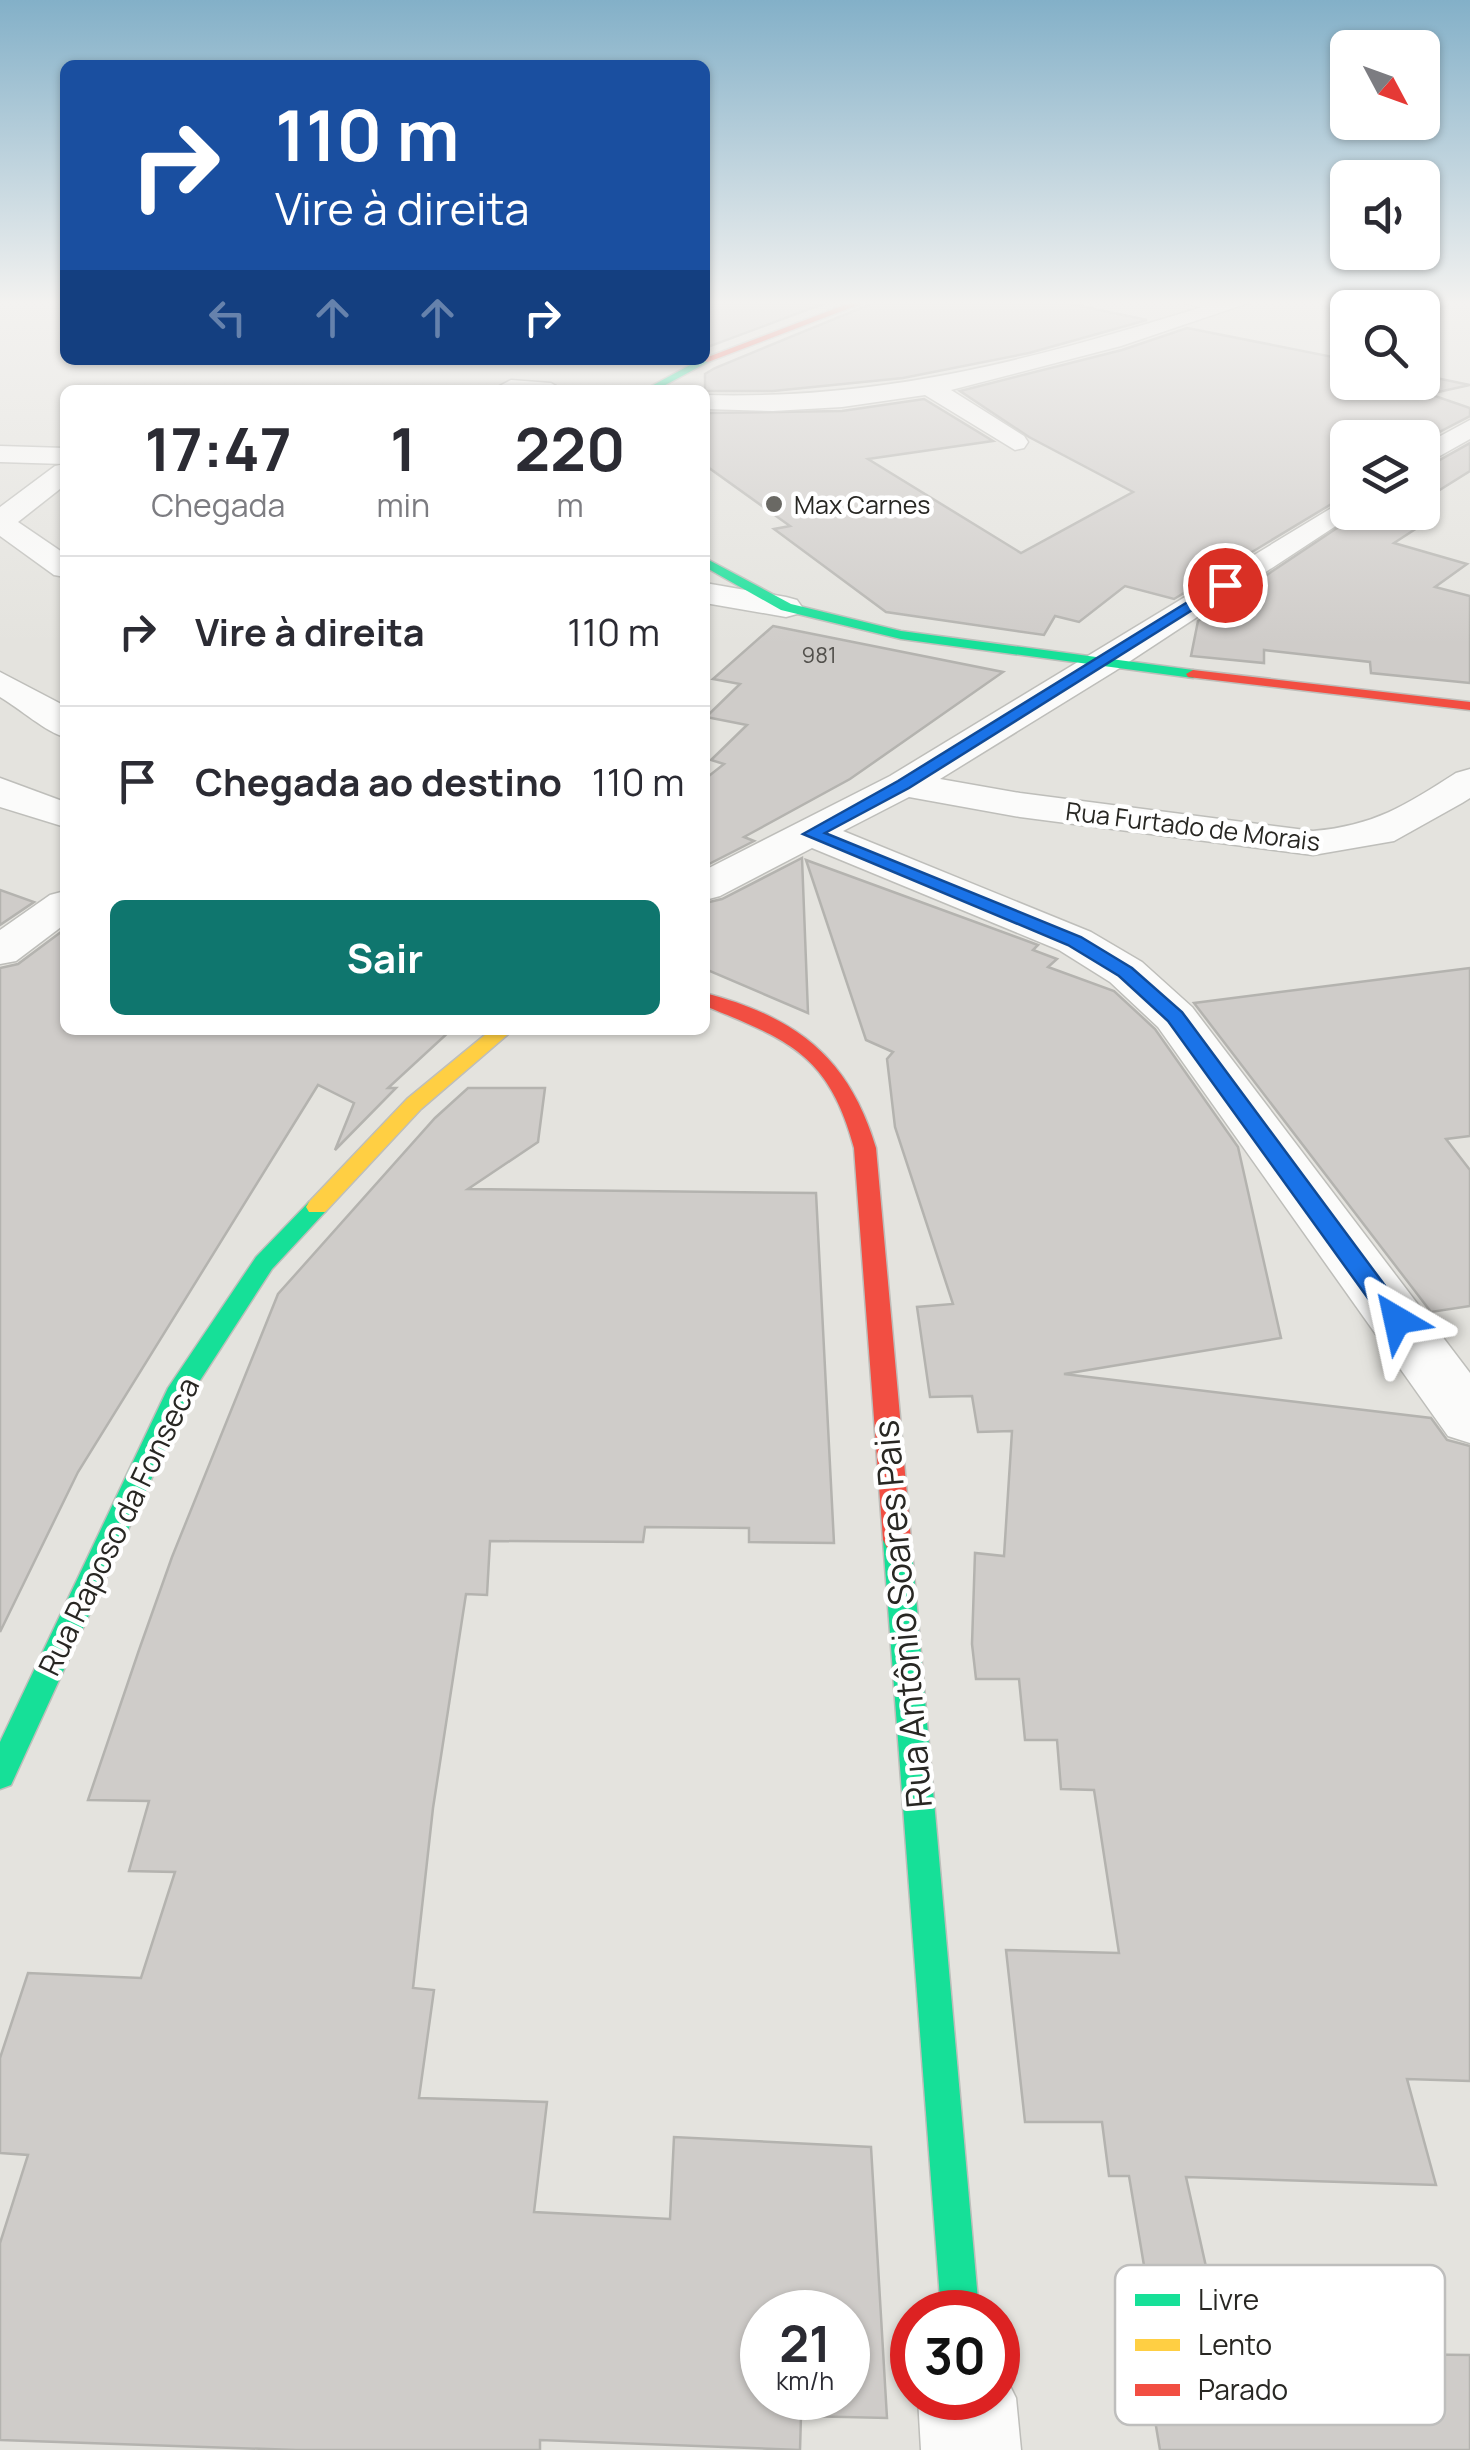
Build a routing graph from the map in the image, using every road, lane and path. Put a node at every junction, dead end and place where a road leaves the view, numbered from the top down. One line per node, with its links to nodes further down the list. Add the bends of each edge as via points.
1 (974, 415): 3 (street)
2 (1467, 432): 4 (street)
3 (1015, 442)
4 (1440, 448)
5 (0, 454): 6 (street)
6 (60, 456)
7 (60, 476): 9 (street)
8 (1330, 518): 14 (street)
9 (0, 522): 10 (street)
10 (60, 564)
11 (710, 565): 13 (street)
12 (710, 594): 13 (street)
13 (786, 607): 14 (street, via 901,635)
14 (1102, 664): 16 (street); 19 (street)
15 (0, 683): 17 (street)
16 (1470, 706)
17 (60, 721)
18 (1470, 781): 19 (street, Rua Furtado de Morais, via 1398,828 1313,843)
19 (904, 784): 22 (street)
20 (0, 790): 21 (street)
21 (60, 813)
22 (811, 834): 23 (street); 28 (street, via 1075,941 1126,972 1175,1016)
23 (710, 884)
24 (60, 908): 25 (street)
25 (0, 951)
26 (710, 1001): 30 (street, Rua Antônio Soares Pais, via 785,1033 828,1061 852,1098 866,1148)
27 (497, 1035): 29 (street, Rua Raposo da Fonseca, via 414,1104 264,1263 177,1395)
28 (1468, 1413)
29 (3, 1761)
30 (958, 2290)
31 (969, 2420): 32 (street)
32 (972, 2450)

